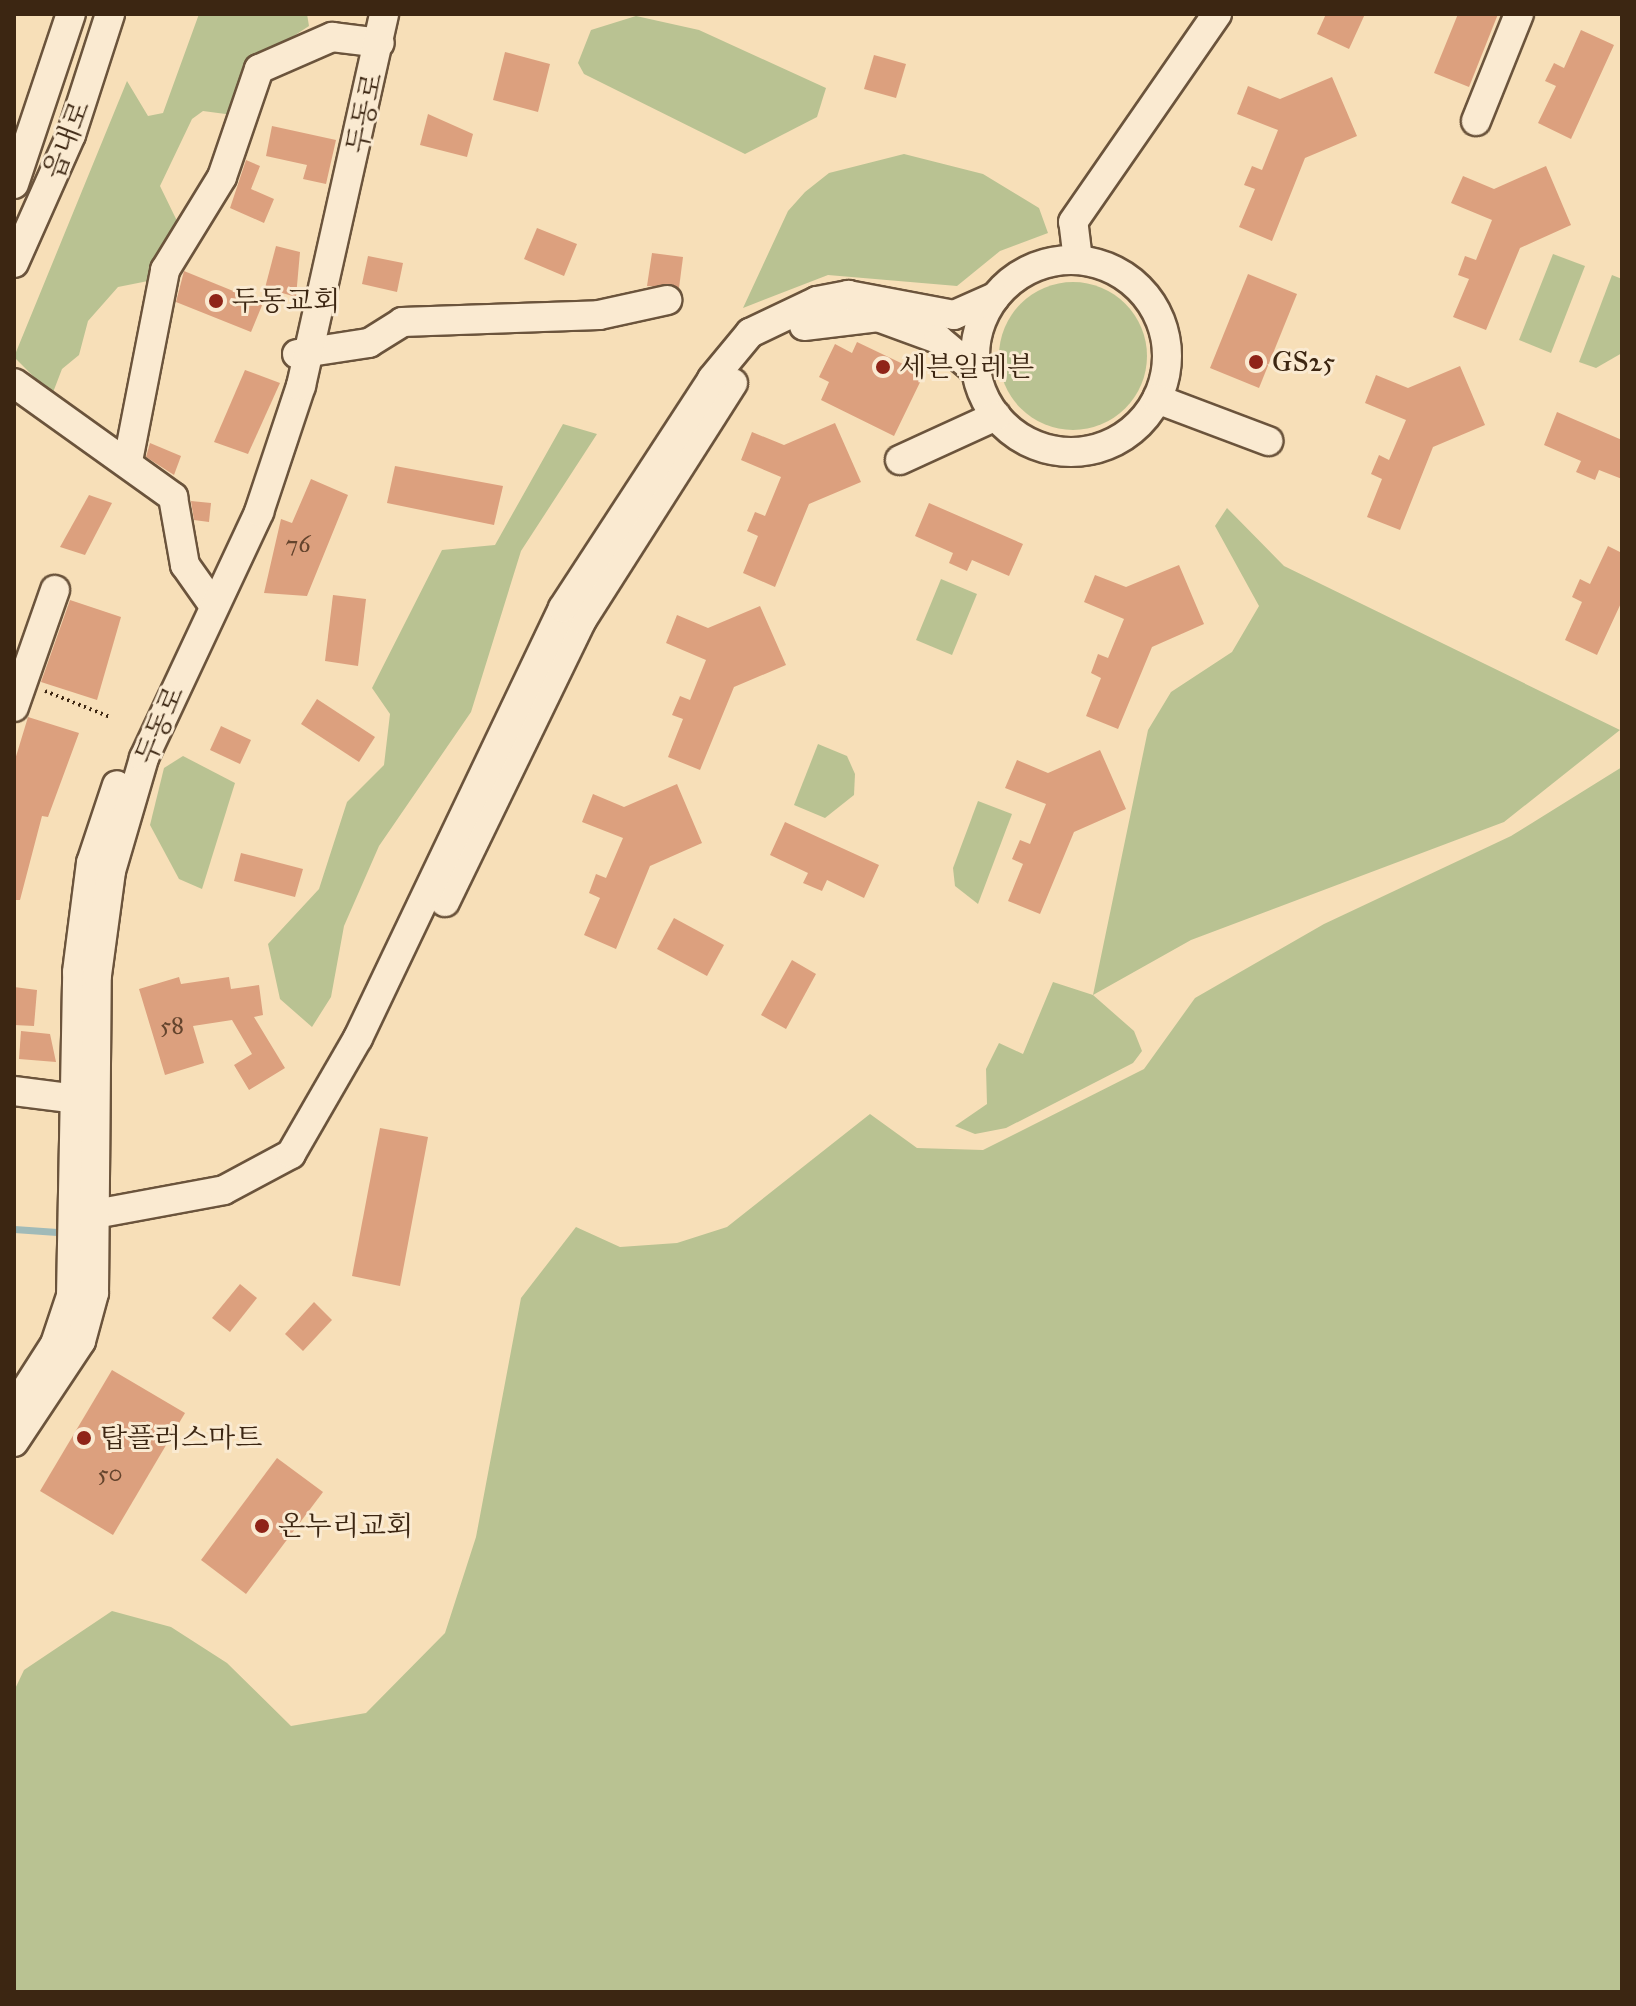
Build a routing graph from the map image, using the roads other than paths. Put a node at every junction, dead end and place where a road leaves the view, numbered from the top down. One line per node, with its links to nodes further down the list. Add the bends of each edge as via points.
1 (71, 14): 8 (street, 읍내로)
2 (110, 14): 10 (street, 읍내로, via 71,135)
3 (384, 14): 6 (street, 두동로)
4 (1217, 14): 9 (street, via 1073,222)
5 (1519, 14): 7 (street)
6 (372, 32): 13 (street, 두동로); 20 (street, via 332,37 259,69 222,177 165,270)
7 (1476, 121)
8 (14, 184)
9 (1078, 260): 11 (street, via 1018,275); 16 (street, via 1135,284 1155,308 1167,369)
10 (14, 263)
11 (995, 297): 14 (street, via 982,319); 26 (street, via 954,315 848,295 817,301 750,333 712,379 563,608 351,1053 291,1154 224,1190)
12 (667, 300): 13 (street, via 599,315 402,322 369,343)
13 (303, 354): 22 (street, 두동로)
14 (976, 371): 17 (street); 26 (street, via 938,339 855,314 786,333 760,349 582,620 360,1076 317,1149 278,1185 232,1207)
15 (14, 383): 20 (street)
16 (1157, 399): 17 (street, via 1139,425 1082,452 1020,438); 18 (street)
17 (996, 416): 19 (street)
18 (1268, 441)
19 (900, 460)
20 (128, 461): 22 (street, via 173,497 185,565)
21 (55, 590): 23 (street)
22 (209, 599): 25 (street, 두동로, via 129,748 91,863 77,972)
23 (19, 695)
24 (14, 1091): 25 (street)
25 (86, 1100): 26 (street, 두동로)
26 (87, 1225): 27 (street, 두동로, via 61,1331); 28 (street, 두동로, via 81,1341)
27 (14, 1408)
28 (14, 1442)

